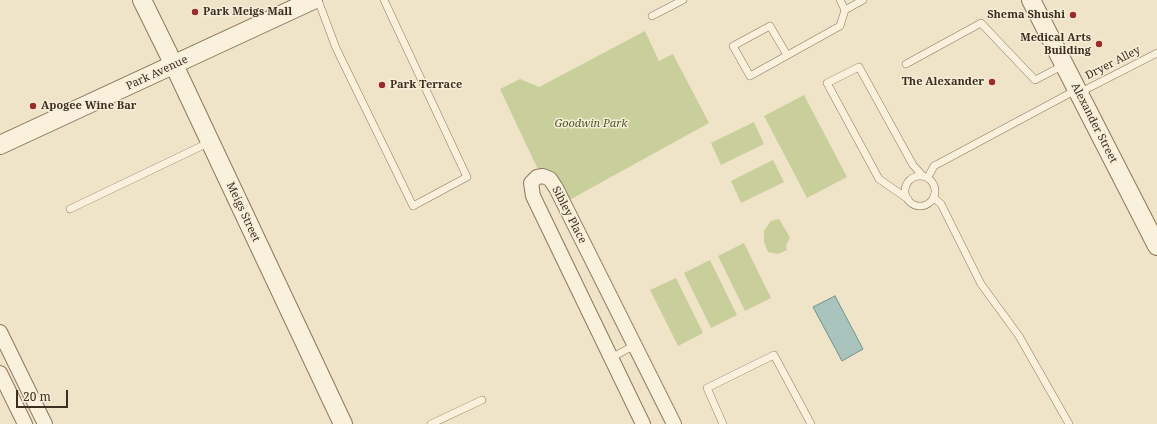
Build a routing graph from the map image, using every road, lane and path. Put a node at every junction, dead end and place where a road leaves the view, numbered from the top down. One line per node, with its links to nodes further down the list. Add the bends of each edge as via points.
1 (142, 0): 14 (street, Meigs Street)
2 (313, 0): 14 (street, Park Avenue)
3 (318, 0): 4 (lane, via 336,48 413,206 467,177)
4 (384, 0)
5 (683, 0): 10 (lane)
6 (840, 0): 9 (lane)
7 (863, 0): 9 (lane)
8 (1031, 0): 15 (street, Alexander Street)
9 (845, 10): 12 (lane, via 840,26)
10 (652, 16)
11 (1157, 53): 16 (lane, Dryer Alley)
12 (787, 55): 12 (lane, via 750,76 734,46 770,26)
13 (906, 64): 15 (lane, via 981,23 1035,80)
14 (174, 65): 17 (street, Meigs Street); 18 (street, Park Avenue)
15 (1064, 65): 16 (street, Alexander Street)
16 (1077, 92): 19 (lane, Dryer Alley, via 934,166); 23 (street, Alexander Street)
17 (210, 142): 22 (lane); 31 (street, Meigs Street)
18 (0, 145)
19 (925, 176): 20 (lane, via 935,185); 21 (lane, via 918,176 909,181 905,190); 21 (lane, via 913,165 859,67 828,83 880,179)
20 (934, 198): 21 (lane, via 920,206); 37 (lane, via 940,204 981,284 1019,336)
21 (908, 199)
22 (70, 209)
23 (1157, 246)
24 (0, 332): 27 (street)
25 (635, 345): 26 (lane); 26 (street, Sibley Place, via 556,188 550,179 537,177 531,183 533,196); 34 (street, Sibley Place)
26 (611, 358): 33 (street, Sibley Place)
27 (8, 378): 29 (street); 30 (street)
28 (482, 400): 32 (lane)
29 (24, 424)
30 (45, 424)
31 (342, 424)
32 (431, 424)
33 (643, 424)
34 (674, 424)
35 (723, 424): 36 (lane, via 707,388 774,355)
36 (811, 424)
37 (1069, 424)

